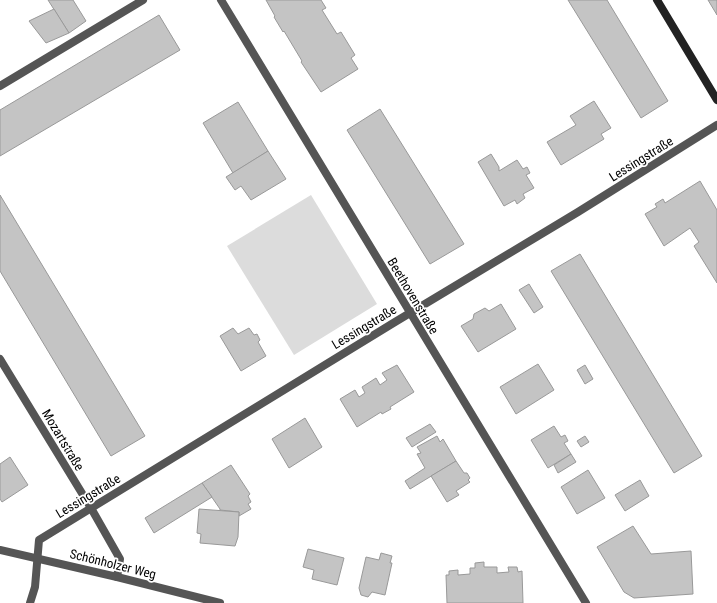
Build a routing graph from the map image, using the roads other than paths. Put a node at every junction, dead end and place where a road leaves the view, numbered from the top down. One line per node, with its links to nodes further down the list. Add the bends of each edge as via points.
1 (143, 0): 4 (street)
2 (221, 0): 7 (street, Beethovenstraße)
3 (656, 0): 5 (main road)
4 (0, 86)
5 (717, 100)
6 (717, 125): 7 (street, Lessingstraße)
7 (410, 313): 9 (street, Lessingstraße); 15 (street, Beethovenstraße)
8 (0, 359): 9 (street, Mozartstraße)
9 (91, 508): 11 (street, Lessingstraße, via 39,540); 12 (street, Mozartstraße, via 120,559)
10 (0, 550): 11 (street, Schönholzer Weg)
11 (37, 558): 12 (street, Schönholzer Weg); 13 (street)
12 (117, 577): 14 (street, Schönholzer Weg)
13 (30, 603)
14 (220, 603)
15 (586, 603)

